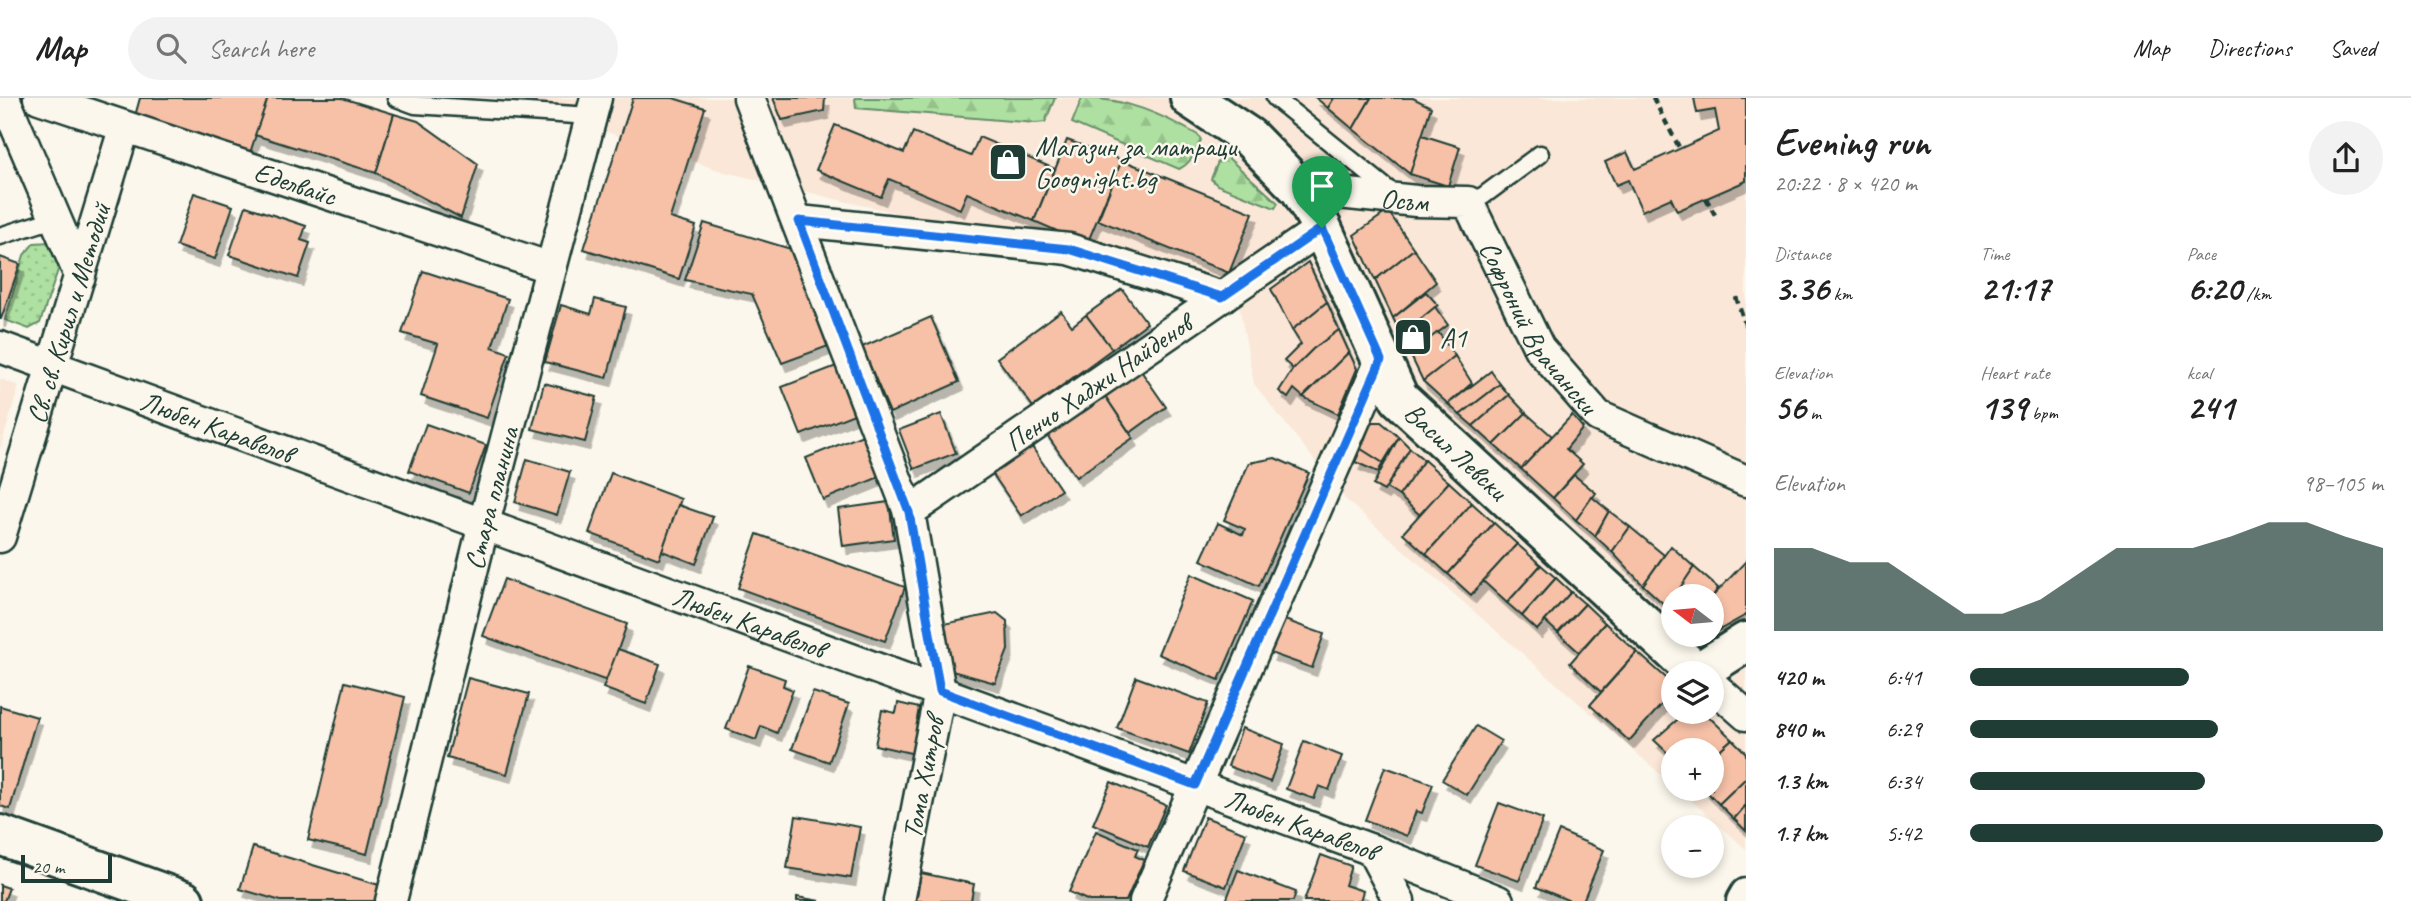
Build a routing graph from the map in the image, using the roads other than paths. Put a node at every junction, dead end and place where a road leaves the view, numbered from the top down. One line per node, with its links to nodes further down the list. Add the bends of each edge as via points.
1 (4, 98): 14 (street)
2 (39, 98): 9 (street, Еделвайс)
3 (396, 98): 7 (lane, via 415,105)
4 (749, 98): 15 (street, Тома Хитров)
5 (1275, 98): 12 (lane)
6 (1212, 103): 11 (street, Васил Левски)
7 (535, 105): 8 (lane)
8 (594, 107): 18 (street, Стара планина)
9 (124, 129): 18 (street, Еделвайс); 19 (street, Св. св. Кирил и Методий)
10 (1540, 154): 13 (lane)
11 (1300, 189): 12 (street, Осъм); 16 (street, Васил Левски)
12 (1400, 199): 13 (street, Осъм)
13 (1468, 202): 24 (street, Софроний Врачански, via 1539,348 1598,416)
14 (54, 219): 17 (lane); 19 (street)
15 (799, 221): 20 (street, via 1069,249); 25 (street, Тома Хитров)
16 (1322, 228): 20 (street, Пенчо Хаджи Найденов); 22 (street, Васил Левски)
17 (0, 236)
18 (551, 268): 26 (street, Стара планина)
19 (80, 276): 23 (street, Св. св. Кирил и Методий)
20 (1222, 297): 25 (street, Пенчо Хаджи Найденов)
21 (0, 348): 23 (street, Любен Каравелов)
22 (1381, 360): 29 (street, Васил Левски, via 1399,398); 34 (street)
23 (52, 366): 26 (street, Любен Каравелов); 27 (street, Св. св. Кирил и Методий)
24 (1746, 481)
25 (909, 512): 31 (street, Тома Хитров)
26 (484, 523): 31 (street, Любен Каравелов); 39 (street, Стара планина)
27 (0, 537)
28 (1746, 642): 30 (street)
29 (1685, 661)
30 (1722, 661)
31 (940, 691): 34 (street, Любен Каравелов); 40 (street, Тома Хитров)
32 (1724, 696): 33 (street, Васил Левски)
33 (1746, 715)
34 (1195, 785): 36 (street, Любен Каравелов); 41 (street)
35 (0, 835): 38 (street)
36 (1372, 850): 42 (street); 43 (street, Любен Каравелов)
37 (1746, 894): 44 (street)
38 (184, 901)
39 (391, 901)
40 (899, 901)
41 (1145, 901)
42 (1399, 901)
43 (1498, 901)
44 (1742, 901)

